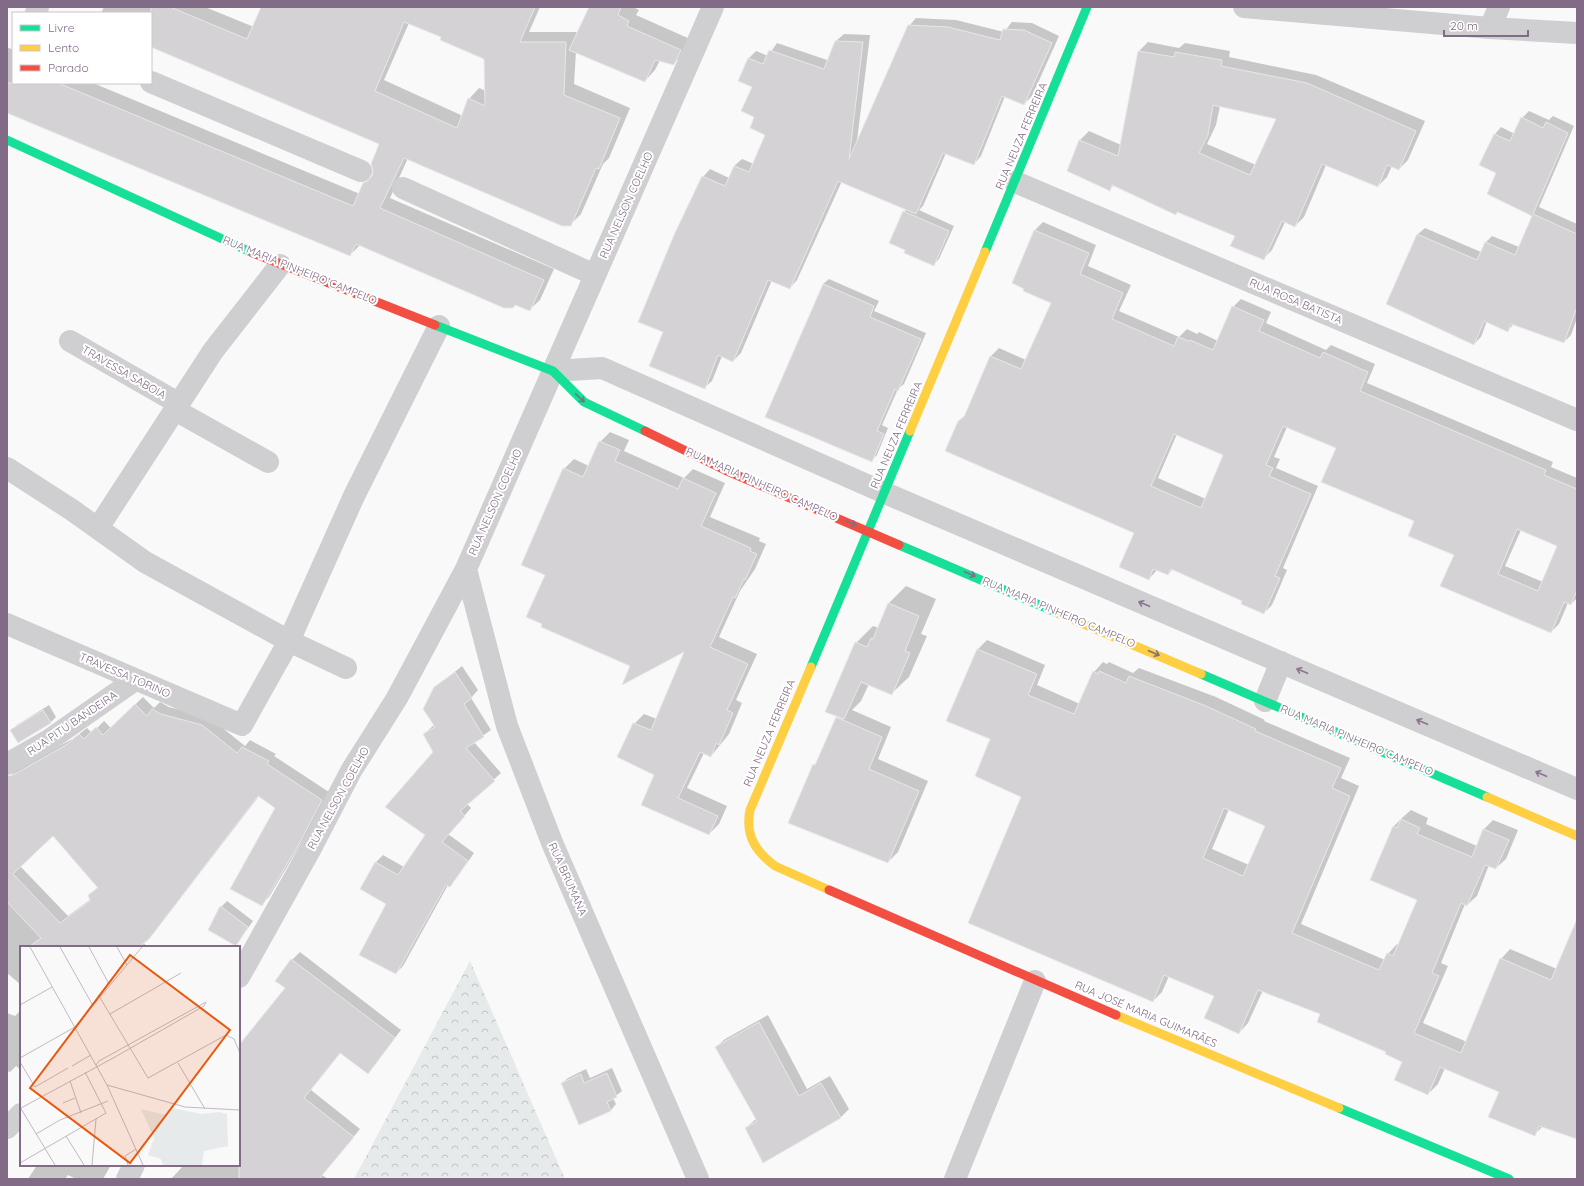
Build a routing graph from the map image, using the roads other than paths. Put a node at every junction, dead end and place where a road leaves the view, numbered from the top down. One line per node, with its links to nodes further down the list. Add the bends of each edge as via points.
1 (713, 7): 13 (street, RUA NELSON COELHO)
2 (1087, 7): 10 (street, RUA NEUZA FERREIRA)
3 (1244, 7): 5 (street)
4 (1499, 7): 5 (street)
5 (1490, 28): 6 (street)
6 (1577, 33)
7 (152, 82): 9 (street)
8 (7, 140): 12 (street, RUA MARIA PINHEIRO CAMPELO)
9 (361, 171)
10 (1015, 182): 18 (street, RUA ROSA BATISTA); 21 (street, RUA NEUZA FERREIRA)
11 (403, 188): 13 (street)
12 (280, 265): 14 (street, RUA MARIA PINHEIRO CAMPELO); 17 (street, via 213,351)
13 (595, 275): 16 (street, RUA NELSON COELHO)
14 (439, 326): 16 (street, RUA MARIA PINHEIRO CAMPELO); 26 (street, via 354,496)
15 (70, 341): 17 (street, TRAVESSA SABOIA)
16 (553, 371): 21 (street, RUA MARIA PINHEIRO CAMPELO, via 602,368); 23 (street, RUA MARIA PINHEIRO CAMPELO, one-way to 23, via 584,402 725,470); 24 (street, RUA NELSON COELHO)
17 (177, 407): 19 (street, TRAVESSA SABOIA); 22 (street)
18 (1577, 420)
19 (268, 462)
20 (7, 468): 22 (street)
21 (885, 493): 23 (street, RUA NEUZA FERREIRA); 27 (street, RUA MARIA PINHEIRO CAMPELO, one-way to 21)
22 (98, 528): 26 (street, via 145,562)
23 (869, 530): 30 (street, RUA MARIA PINHEIRO CAMPELO, one-way to 30); 34 (street, RUA NEUZA FERREIRA, via 750,810 747,821 749,835 764,858)
24 (466, 569): 35 (street, RUA NELSON COELHO, via 397,698 351,771); 41 (street, RUA BRUMANA, via 507,726 553,845)
25 (7, 624): 29 (street, TRAVESSA TORINO)
26 (289, 640): 28 (street); 29 (street, TRAVESSA TORINO, via 242,725)
27 (1281, 662): 30 (street); 32 (street, RUA MARIA PINHEIRO CAMPELO, one-way to 27)
28 (346, 668)
29 (135, 680): 31 (street, RUA PITU BANDEIRA, via 49,740)
30 (1265, 701): 33 (street, RUA MARIA PINHEIRO CAMPELO)
31 (7, 764)
32 (1577, 789)
33 (1577, 836)
34 (775, 866): 36 (street, RUA JOSÉ MARIA GUIMARÃES)
35 (240, 975)
36 (1035, 981): 42 (street); 43 (street, RUA JOSÉ MARIA GUIMARÃES)
37 (20, 1115): 38 (street)
38 (7, 1128)
39 (134, 1166): 40 (street)
40 (127, 1179)
41 (698, 1179)
42 (955, 1179)
43 (1509, 1179)

